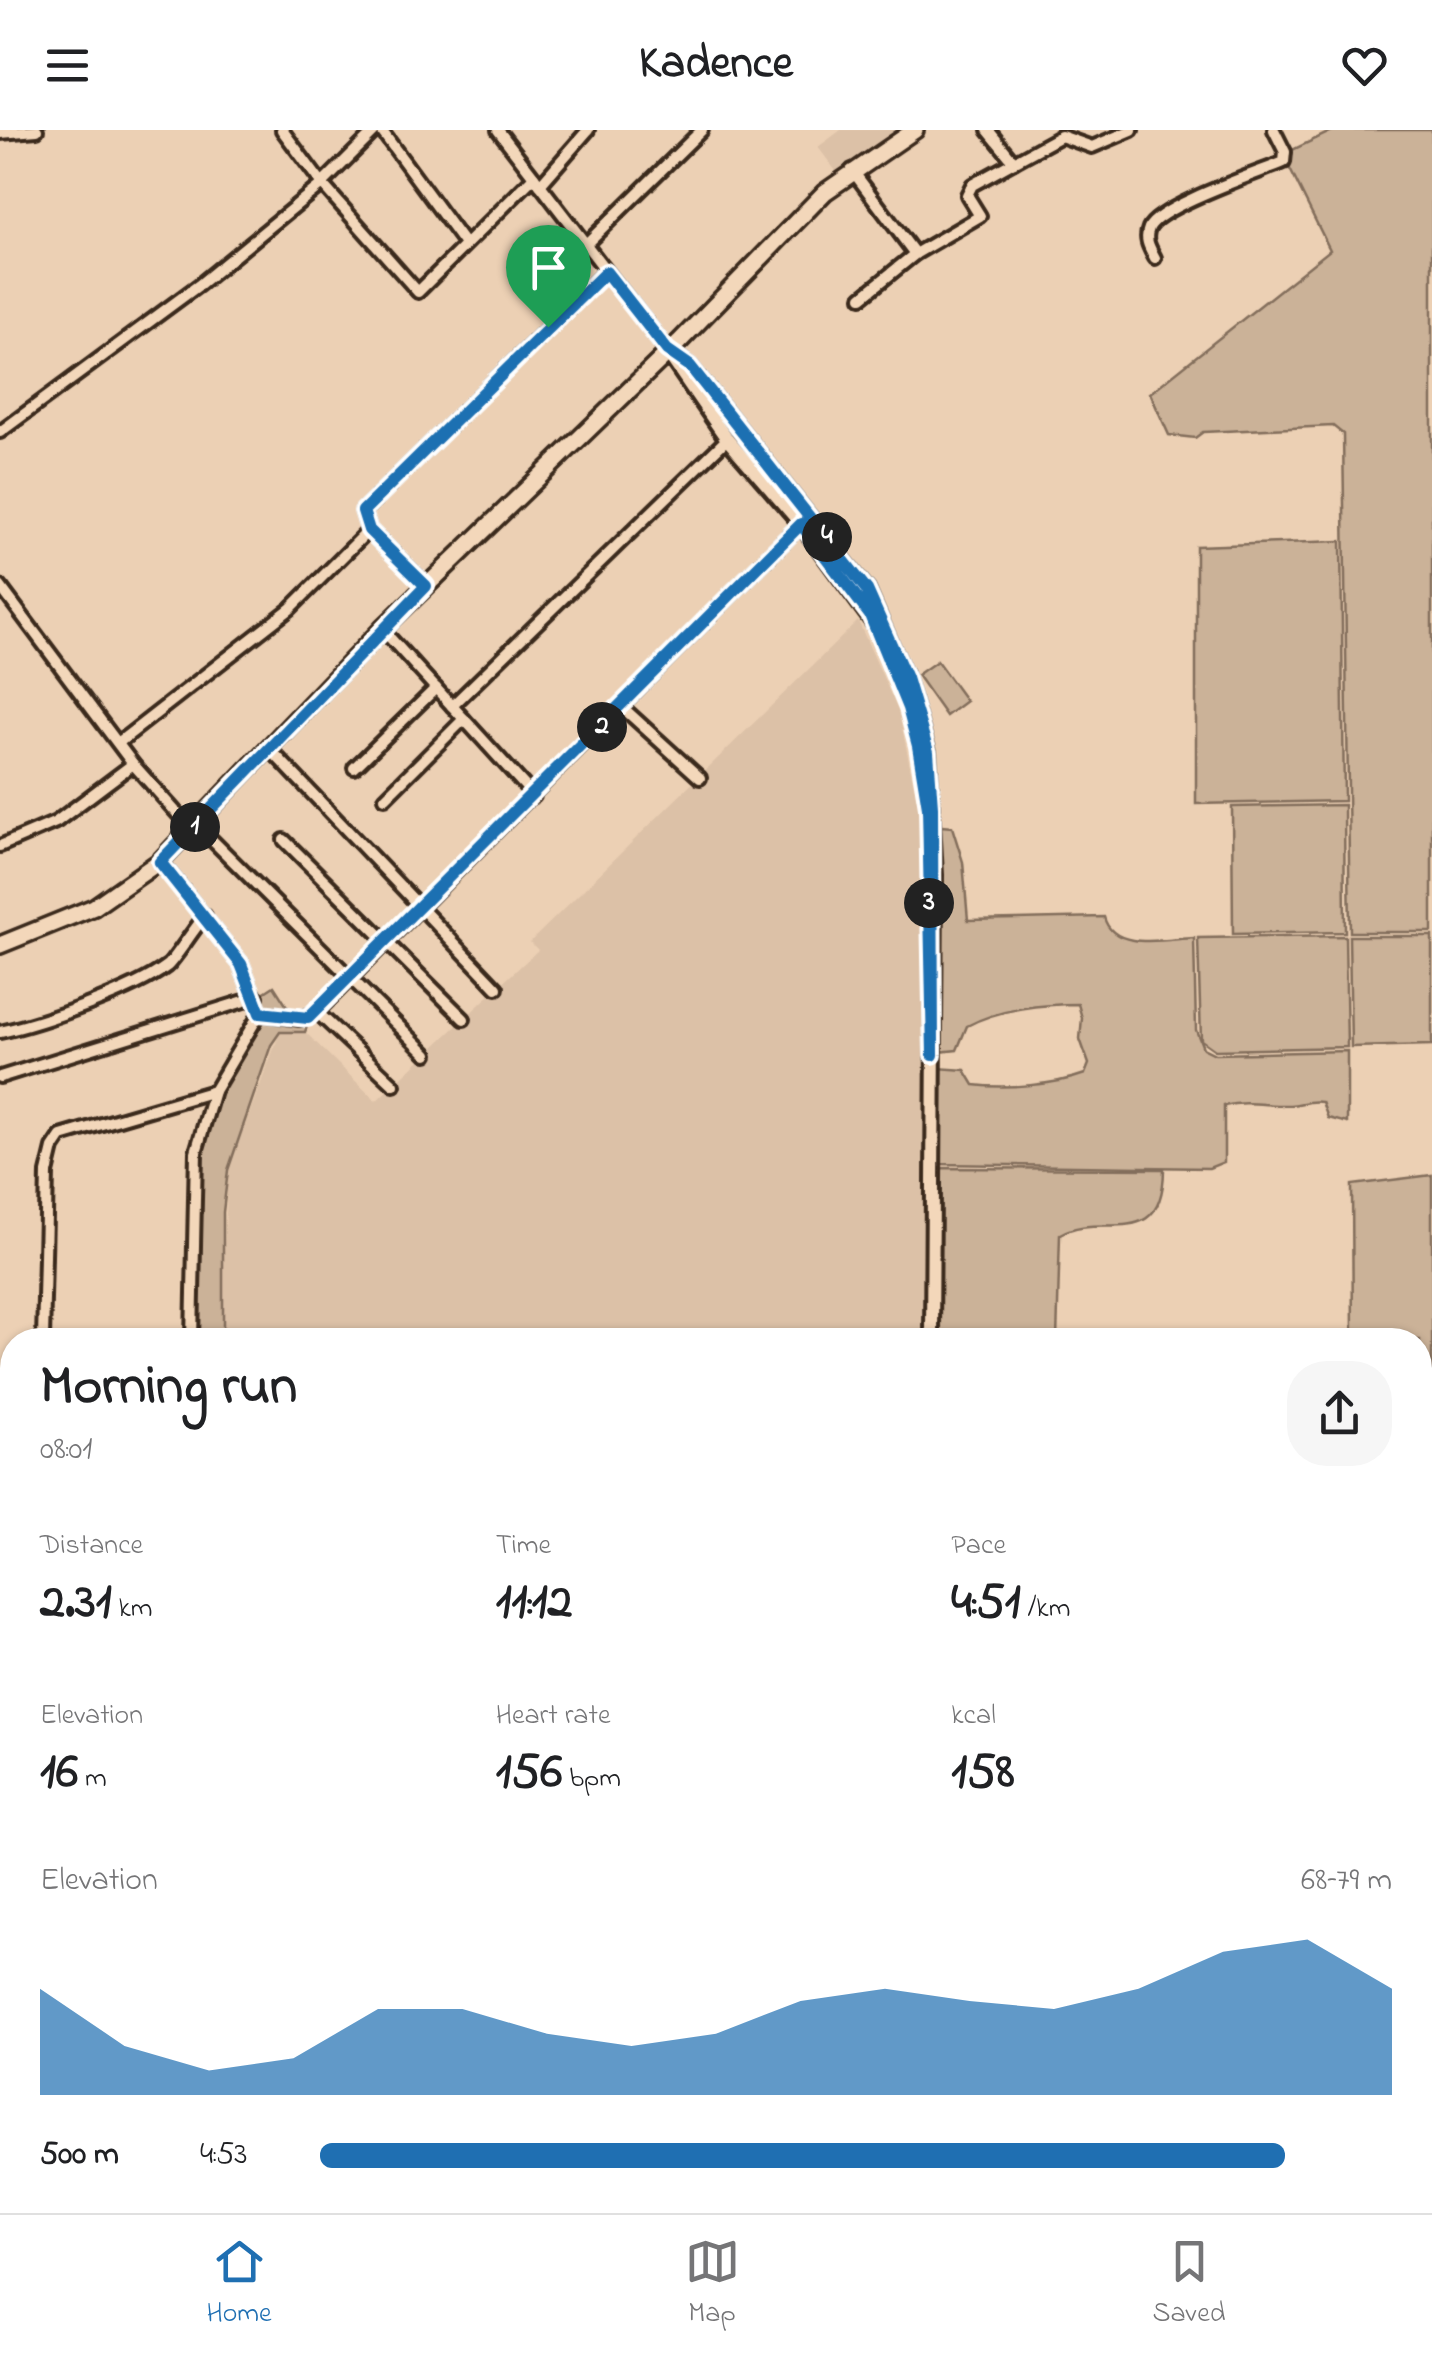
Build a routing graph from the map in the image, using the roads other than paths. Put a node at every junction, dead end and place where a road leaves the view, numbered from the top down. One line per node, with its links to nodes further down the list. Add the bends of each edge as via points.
1 (33, 130): 11 (street)
2 (282, 130): 16 (street)
3 (378, 130): 16 (street); 17 (street)
4 (518, 130): 12 (street)
5 (588, 130): 15 (street)
6 (702, 130): 18 (street)
7 (914, 130): 14 (main road)
8 (988, 130): 13 (street)
9 (1132, 130): 13 (street, via 1092,146 1061,136)
10 (1274, 130): 20 (street, via 1284,162 1164,213 1149,229)
11 (0, 134)
12 (502, 135): 15 (street)
13 (1014, 162): 19 (street, via 966,190 977,218)
14 (852, 170): 19 (street); 23 (main road)
15 (537, 181): 17 (street); 18 (street)
16 (322, 184): 17 (street, via 418,292); 24 (street)
17 (464, 243)
18 (586, 244): 21 (street)
19 (915, 254): 22 (street)
20 (1155, 258)
21 (606, 272): 23 (street); 27 (street, via 370,502 363,511)
22 (862, 297)
23 (667, 350): 25 (street); 29 (main road); 31 (street, via 690,366 820,528 867,590)
24 (0, 432)
25 (727, 439): 26 (street); 33 (street)
26 (801, 524): 31 (street); 34 (street)
27 (369, 530): 29 (street); 36 (street, via 290,609)
28 (0, 586): 36 (street)
29 (426, 586): 30 (main road)
30 (382, 629): 32 (street); 37 (main road)
31 (882, 633): 64 (street, via 906,678 928,752 935,875)
32 (436, 688): 33 (street); 39 (street)
33 (452, 706): 35 (street)
34 (622, 706): 40 (street); 41 (street)
35 (464, 720): 41 (street); 42 (street)
36 (118, 743): 38 (street)
37 (268, 747): 43 (main road); 47 (street)
38 (134, 764): 43 (street); 45 (street, via 56,822)
39 (354, 768)
40 (700, 778)
41 (534, 796): 47 (street)
42 (385, 798)
43 (195, 828): 46 (main road); 51 (street)
44 (284, 840): 49 (street)
45 (0, 846)
46 (160, 862): 48 (street); 50 (main road, via 94,907)
47 (420, 906): 49 (street); 52 (street)
48 (204, 916): 53 (street); 57 (street, via 170,964 69,1012)
49 (386, 941): 51 (street); 56 (street)
50 (0, 945)
51 (348, 978): 54 (street); 58 (street)
52 (497, 988)
53 (257, 996): 55 (street); 59 (street)
54 (317, 1012): 55 (street, via 300,1019); 60 (street)
55 (260, 1013): 61 (street)
56 (464, 1019)
57 (0, 1032)
58 (427, 1054)
59 (0, 1078)
60 (394, 1085)
61 (214, 1090): 62 (street, via 62,1136 53,1148); 63 (street, via 196,1152)
62 (43, 1328)
63 (192, 1328)
64 (932, 1328)

